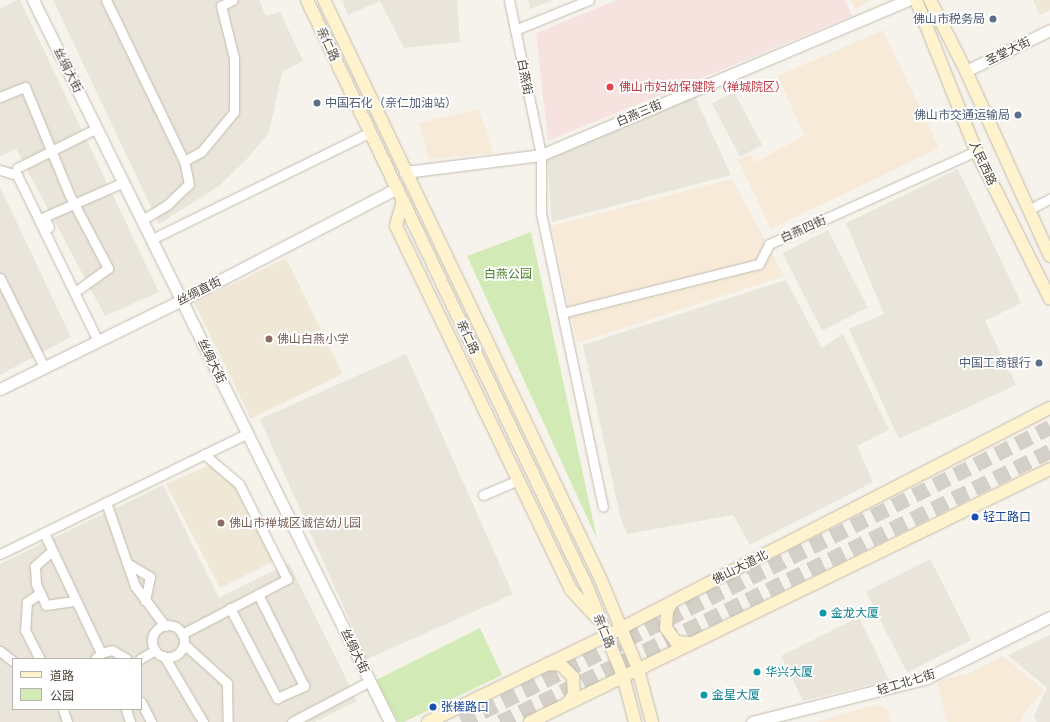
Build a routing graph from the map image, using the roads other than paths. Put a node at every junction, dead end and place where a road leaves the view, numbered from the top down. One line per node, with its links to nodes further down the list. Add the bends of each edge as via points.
1 (33, 0): 16 (street, 丝绸大街)
2 (106, 0): 21 (street)
3 (233, 0): 11 (street)
4 (308, 0): 17 (main road, 亲仁路)
5 (324, 0): 24 (main road, 亲仁路)
6 (508, 0): 12 (street, 白燕街)
7 (590, 0): 12 (street)
8 (908, 0): 20 (street, 白燕三街)
9 (916, 0): 19 (main road, 人民西路)
10 (930, 0): 14 (main road, 人民西路)
11 (220, 3): 21 (street, via 234,58 234,112 201,152)
12 (515, 30): 20 (street, 白燕街)
13 (1049, 33): 14 (street, 圣堂大街)
14 (966, 71): 30 (main road, 人民西路)
15 (0, 97): 18 (street, via 25,87)
16 (97, 128): 18 (street); 25 (street, 丝绸大街)
17 (370, 132): 26 (main road, 亲仁路); 32 (street)
18 (51, 150): 22 (street); 29 (street)
19 (976, 151): 36 (main road, 人民西路); 38 (street, 白燕四街, via 769,244 759,264)
20 (541, 155): 24 (street, 白燕三街); 38 (street, 白燕街, via 541,213)
21 (184, 161): 31 (street, via 189,184 168,206)
22 (17, 168)
23 (0, 170): 40 (street, via 17,175)
24 (405, 172): 64 (main road, 亲仁路, via 601,580)
25 (124, 182): 29 (street); 31 (street, 丝绸大街)
26 (397, 188): 28 (main road, 亲仁路); 37 (street, 丝绸直街)
27 (1050, 199): 30 (street)
28 (403, 201): 47 (main road, via 396,226); 62 (main road, 亲仁路, via 587,587)
29 (74, 203): 35 (street, via 108,268); 35 (street, via 44,216)
30 (1028, 210): 33 (main road, 人民西路)
31 (142, 220): 32 (street, 丝绸大街)
32 (152, 239): 37 (street, 丝绸大街)
33 (1050, 256)
34 (0, 278): 41 (street)
35 (79, 289): 39 (street)
36 (1050, 299)
37 (182, 300): 40 (street, 丝绸直街); 44 (street, 丝绸大街)
38 (562, 313): 50 (street, 白燕街)
39 (91, 315)
40 (98, 341): 41 (street, 丝绸直街)
41 (44, 367): 42 (street, 丝绸直街)
42 (0, 389)
43 (1050, 408): 59 (main road, 佛山大道北)
44 (248, 433): 45 (street); 80 (street, 丝绸大街)
45 (204, 454): 49 (street); 56 (street, via 239,484 287,579)
46 (1050, 469): 67 (main road)
47 (518, 480): 48 (street); 62 (main road, via 571,590)
48 (483, 495)
49 (106, 502): 51 (street); 54 (street)
50 (603, 507)
51 (44, 533): 52 (street); 53 (street)
52 (52, 551): 55 (street, via 35,566 36,584); 58 (street)
53 (0, 554)
54 (127, 563): 57 (street, via 135,586); 57 (street, via 150,577)
55 (40, 593): 58 (street, via 46,605); 73 (street, via 27,602 25,630)
56 (258, 594): 60 (street); 60 (street, via 304,686 277,698)
57 (146, 600): 63 (street)
58 (76, 601): 71 (street)
59 (672, 602): 64 (main road, 佛山大道北); 67 (main road, via 667,611 666,628 676,642)
60 (230, 608): 65 (street)
61 (1050, 617): 96 (street, 轻工北七街, via 927,678)
62 (601, 622): 66 (main road, 亲仁路)
63 (164, 626): 65 (street, via 175,627); 69 (street, via 154,636)
64 (620, 628): 66 (main road, 佛山大道北); 78 (main road, 亲仁路)
65 (182, 634): 68 (street)
66 (606, 636): 77 (main road, 佛山大道北); 79 (main road, 亲仁路)
67 (689, 643): 78 (main road)
68 (184, 644): 72 (street, via 179,653); 89 (street, via 228,683)
69 (155, 650): 72 (street); 75 (street)
70 (0, 651): 76 (street)
71 (98, 656): 74 (street, via 112,650)
72 (164, 656): 88 (street)
73 (39, 658)
74 (125, 658)
75 (142, 658)
76 (12, 660)
77 (547, 664): 81 (main road, via 561,665 573,677 574,694); 92 (main road, 佛山大道北)
78 (638, 669): 79 (main road); 95 (main road, 亲仁路)
79 (623, 676): 81 (main road); 94 (main road, 亲仁路)
80 (370, 681): 90 (street); 91 (street, 丝绸大街)
81 (568, 703): 93 (main road)
82 (142, 704): 87 (street)
83 (63, 710): 85 (street)
84 (126, 710): 86 (street)
85 (67, 722)
86 (130, 722)
87 (151, 722)
88 (203, 722)
89 (228, 722)
90 (292, 722)
91 (390, 722)
92 (428, 722)
93 (530, 722)
94 (635, 722)
95 (652, 722)
96 (752, 722)

